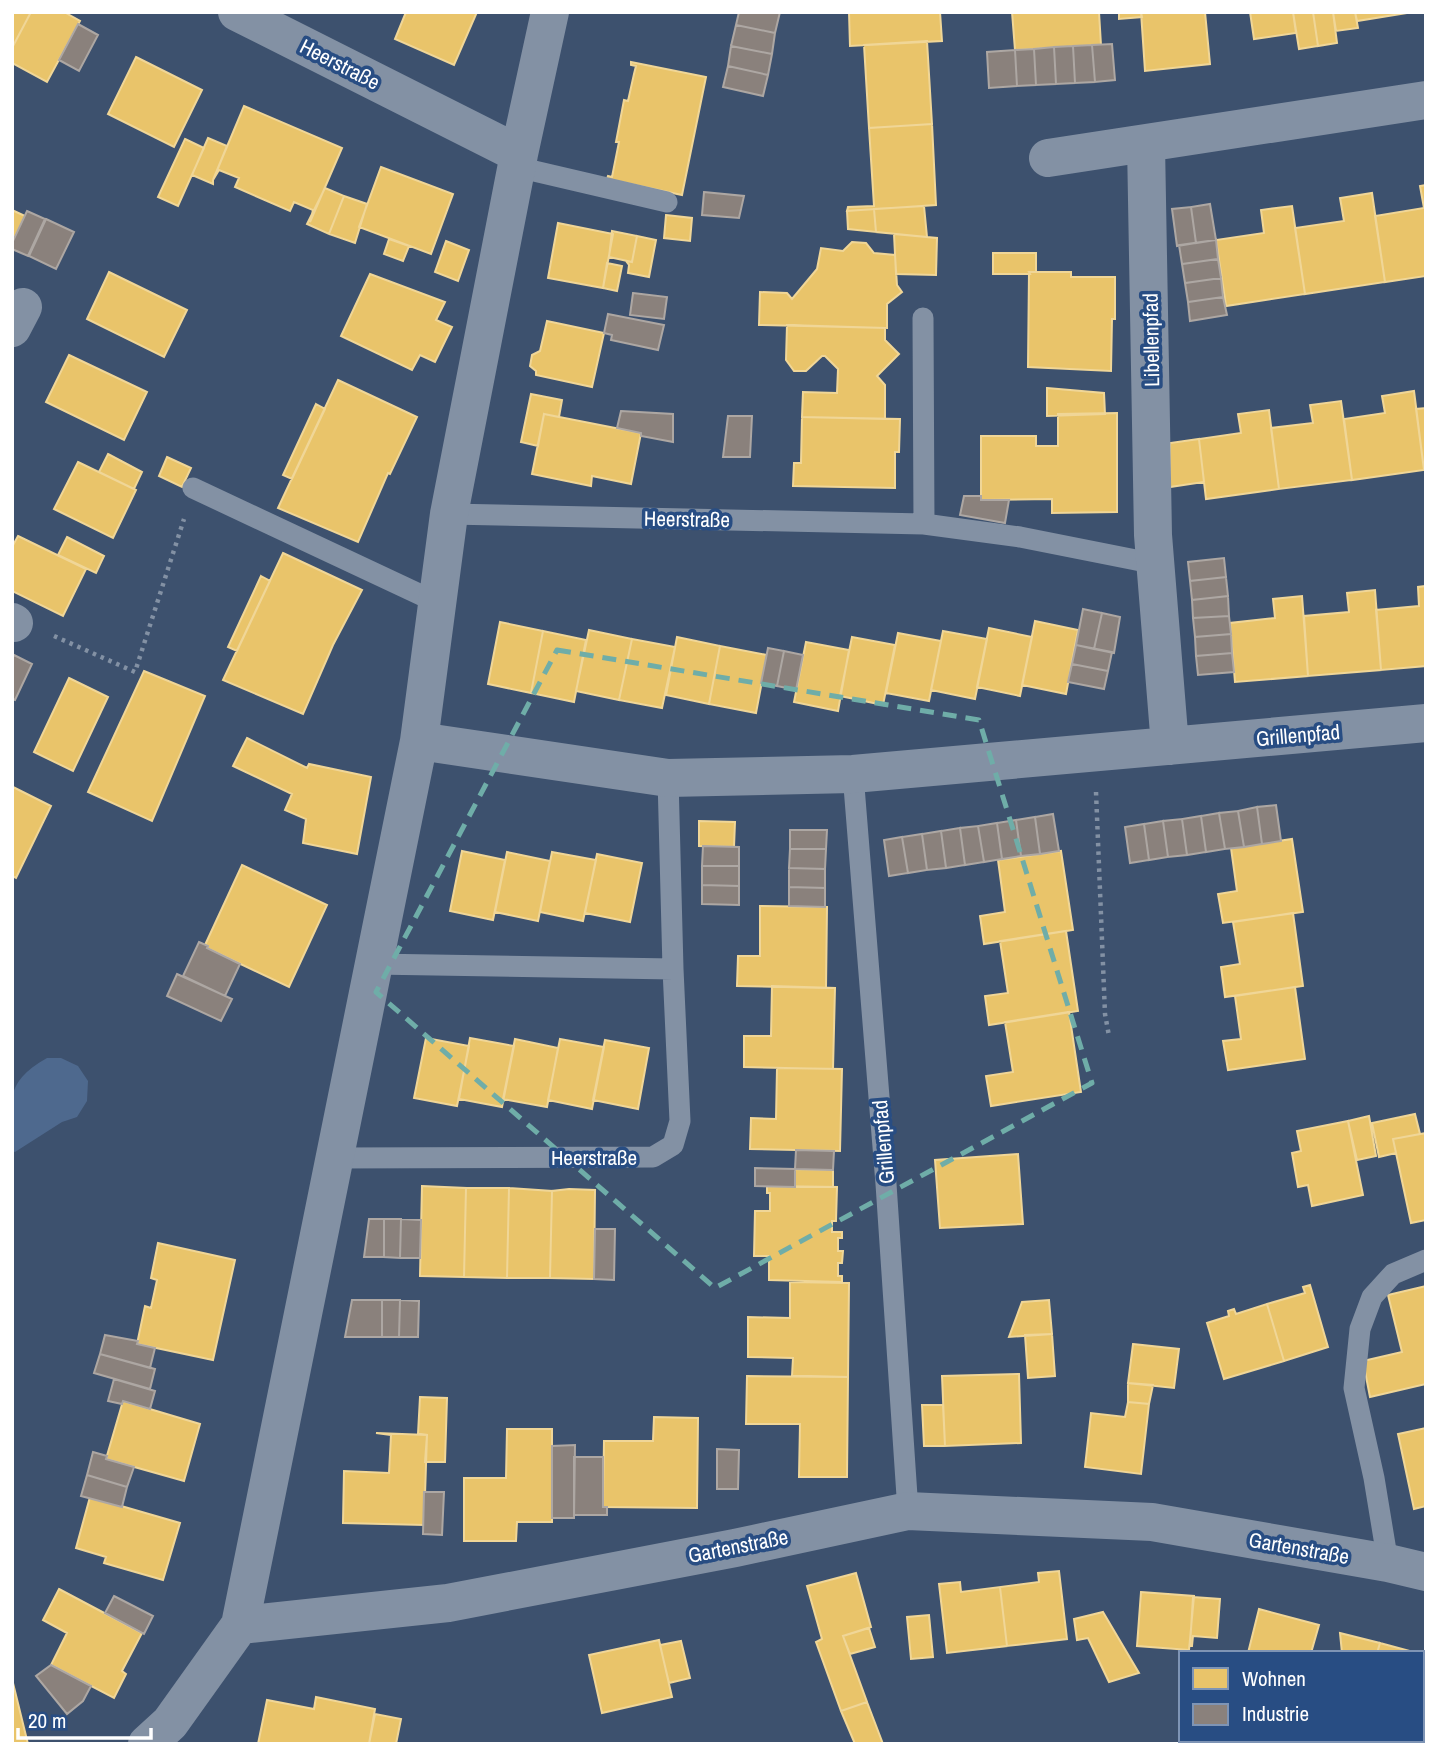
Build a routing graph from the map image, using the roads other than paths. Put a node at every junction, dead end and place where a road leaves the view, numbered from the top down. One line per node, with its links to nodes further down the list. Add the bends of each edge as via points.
1 (237, 12): 6 (street, Heerstraße)
2 (551, 12): 6 (street)
3 (1426, 100): 4 (street)
4 (1146, 144): 5 (street); 12 (street, Libellenpfad)
5 (1048, 158)
6 (518, 160): 7 (lane); 10 (street)
7 (667, 202)
8 (923, 318): 11 (lane)
9 (193, 488): 13 (lane)
10 (449, 514): 11 (lane, Heerstraße); 13 (street)
11 (924, 524): 12 (lane, Heerstraße)
12 (1154, 550): 16 (street)
13 (436, 602): 15 (street)
14 (1426, 723): 16 (street, Grillenpfad)
15 (419, 741): 18 (street, Grillenpfad); 19 (street)
16 (1170, 746): 17 (street, Grillenpfad)
17 (853, 774): 18 (street, Grillenpfad); 23 (lane, Grillenpfad)
18 (668, 778): 20 (lane, Heerstraße)
19 (373, 964): 20 (lane); 21 (street)
20 (673, 969): 21 (lane, Heerstraße, via 680,1121 673,1145 653,1157)
21 (333, 1158): 26 (street)
22 (1426, 1260): 24 (lane, via 1393,1274 1372,1297 1360,1329 1354,1388)
23 (908, 1511): 24 (street, Gartenstraße, via 1152,1522); 26 (street, Gartenstraße, via 448,1603)
24 (1388, 1563): 25 (street, Gartenstraße)
25 (1426, 1572)
26 (240, 1625): 27 (street, via 170,1723)
27 (147, 1744)

